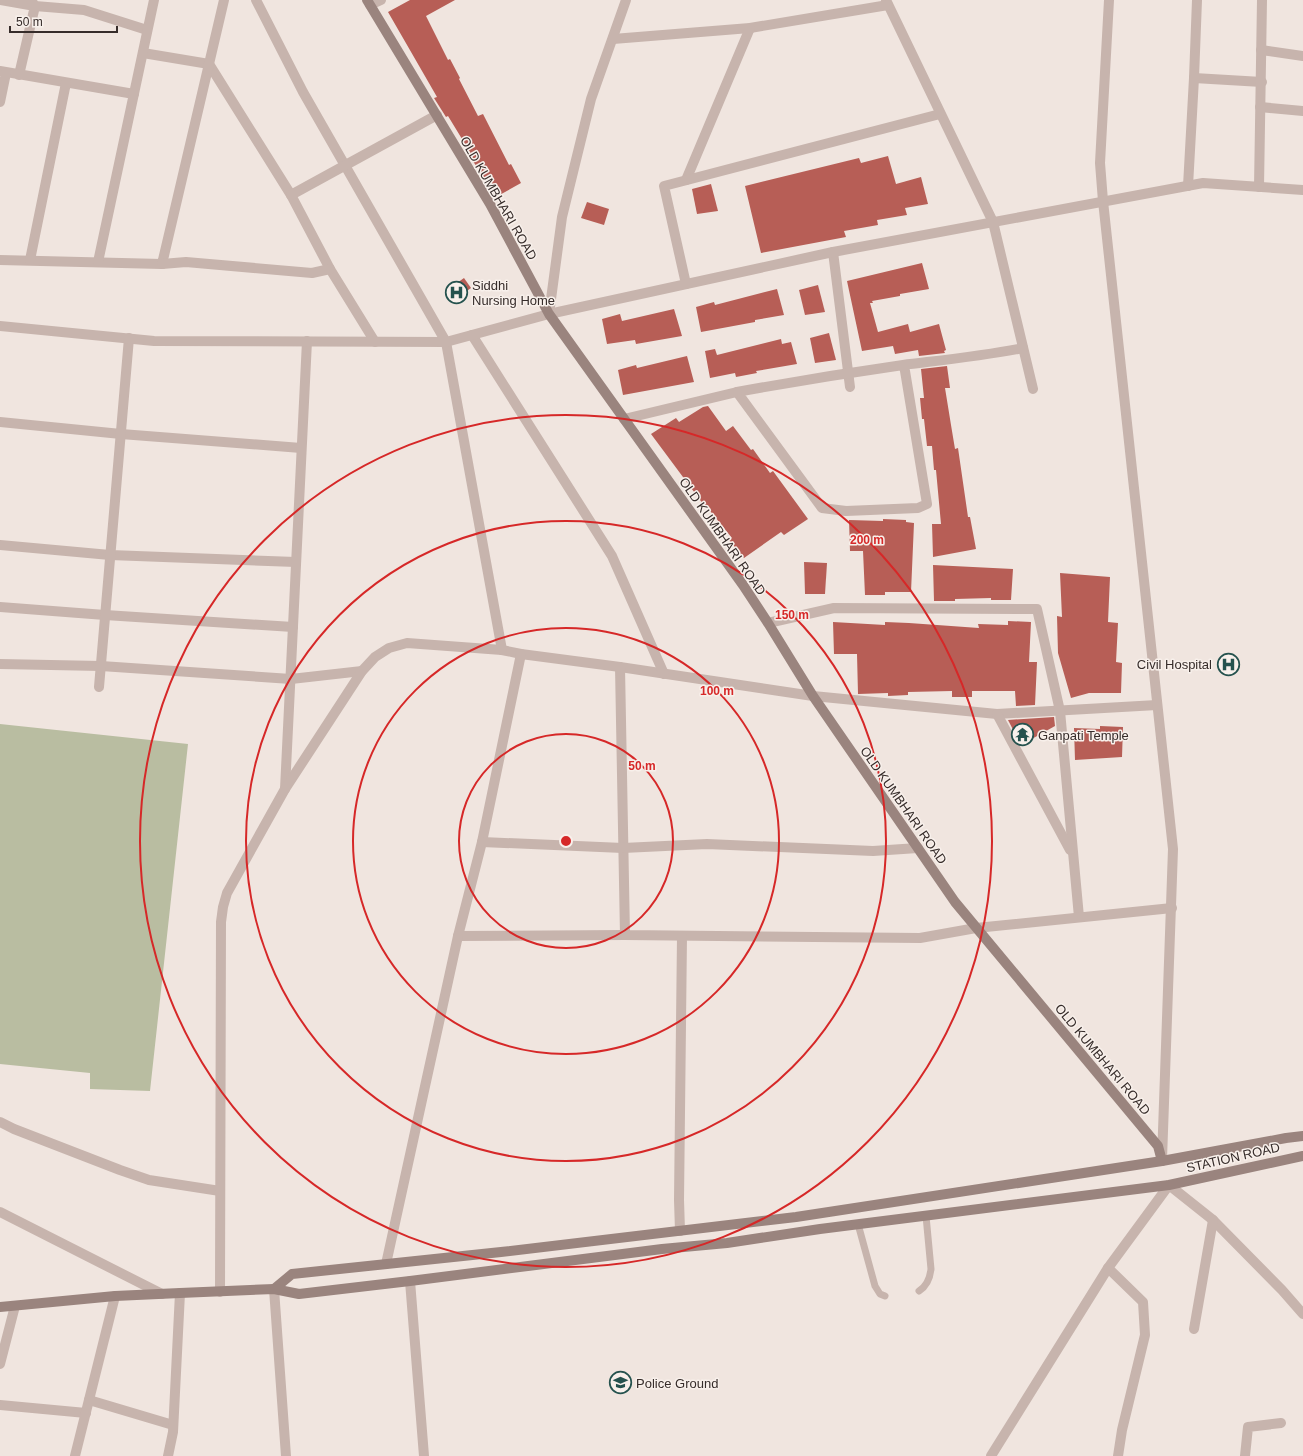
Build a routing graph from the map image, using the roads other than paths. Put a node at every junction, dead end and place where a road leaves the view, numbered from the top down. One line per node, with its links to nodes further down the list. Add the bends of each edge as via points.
1 (0, 0): 12 (street)
2 (87, 0): 14 (street)
3 (154, 0): 16 (street)
4 (224, 0): 21 (street)
5 (256, 0): 33 (street)
6 (381, 0): 11 (street)
7 (626, 0): 17 (street)
8 (1109, 0): 39 (street, via 1100,163)
9 (1197, 0): 24 (street)
10 (1262, 0): 18 (street)
11 (368, 2): 32 (main road, OLD KUMBHARI ROAD)
12 (33, 3): 14 (street); 23 (street)
13 (887, 3): 15 (street); 31 (street)
14 (84, 10): 16 (street)
15 (750, 28): 17 (street); 34 (street)
16 (147, 30): 19 (street)
17 (613, 38): 48 (street, via 591,99 562,217)
18 (1261, 50): 20 (street); 25 (street)
19 (143, 53): 21 (street); 27 (street)
20 (1303, 56)
21 (209, 64): 38 (street); 45 (street)
22 (3, 72): 23 (street); 28 (street)
23 (19, 75): 26 (street)
24 (1194, 78): 25 (street); 35 (street)
25 (1262, 82): 29 (street)
26 (66, 83): 27 (street); 43 (street)
27 (134, 94): 44 (street)
28 (0, 102)
29 (1260, 107): 30 (street); 36 (street)
30 (1303, 111)
31 (940, 114): 34 (street); 40 (street)
32 (437, 115): 33 (street); 48 (main road, OLD KUMBHARI ROAD, via 490,204)
33 (344, 165): 38 (street); 54 (street)
34 (686, 180): 47 (street, via 664,186)
35 (1188, 186): 36 (street, via 1203,183); 39 (street)
36 (1259, 187): 37 (street)
37 (1303, 190)
38 (291, 195): 46 (street)
39 (1103, 201): 40 (street); 82 (street)
40 (993, 222): 41 (street); 55 (street)
41 (833, 252): 47 (street); 57 (street)
42 (0, 260): 43 (street)
43 (30, 260): 44 (street)
44 (98, 262): 45 (street)
45 (162, 264): 46 (street, via 186,262 312,273)
46 (330, 269): 53 (street)
47 (686, 284): 48 (street)
48 (549, 314): 50 (street); 61 (main road, OLD KUMBHARI ROAD)
49 (0, 326): 51 (street)
50 (472, 335): 54 (street); 78 (street, via 612,556)
51 (129, 338): 52 (street, via 154,341); 63 (street)
52 (306, 341): 53 (street); 64 (street)
53 (375, 342): 54 (street)
54 (446, 342): 72 (street)
55 (1023, 348): 56 (street); 59 (street)
56 (904, 365): 57 (street); 60 (street, via 927,504 918,508 846,511 822,508)
57 (848, 373): 58 (street); 60 (street)
58 (850, 387)
59 (1033, 389)
60 (737, 392): 61 (street)
61 (624, 419): 70 (main road, OLD KUMBHARI ROAD)
62 (0, 422): 63 (street)
63 (121, 434): 64 (street); 66 (street)
64 (301, 448): 67 (street)
65 (0, 546): 66 (street)
66 (110, 555): 67 (street); 69 (street)
67 (296, 562): 71 (street)
68 (0, 607): 69 (street)
69 (105, 615): 71 (street); 75 (street)
70 (768, 623): 81 (main road, OLD KUMBHARI ROAD); 83 (street, via 834,608 1037,609)
71 (293, 627): 79 (street)
72 (502, 650): 73 (street); 77 (street, via 407,643 389,648 375,657)
73 (521, 654): 76 (street); 86 (street)
74 (0, 664): 75 (street)
75 (101, 666): 79 (street); 80 (street)
76 (620, 667): 78 (street); 87 (street)
77 (362, 671): 79 (street); 85 (street)
78 (664, 674): 81 (street)
79 (290, 679): 85 (street)
80 (99, 687)
81 (813, 696): 84 (street); 88 (main road, OLD KUMBHARI ROAD)
82 (1157, 705): 83 (street); 90 (street, via 1173,849)
83 (1060, 711): 84 (street); 89 (street)
84 (996, 714): 89 (street)
85 (285, 789): 101 (street, via 227,893 222,907)
86 (482, 842): 87 (street); 94 (street)
87 (623, 848): 88 (street, via 707,844 873,851); 93 (street)
88 (918, 848): 92 (main road, OLD KUMBHARI ROAD)
89 (1072, 853): 91 (street)
90 (1172, 908): 91 (street); 99 (street)
91 (1079, 917): 92 (street)
92 (976, 928): 95 (street, via 920,938); 99 (main road, OLD KUMBHARI ROAD, via 1158,1146)
93 (625, 935): 94 (street); 95 (street)
94 (458, 936): 107 (street)
95 (682, 936): 106 (street)
96 (0, 1122): 101 (street, via 149,1180)
97 (1303, 1136): 99 (main road)
98 (1303, 1156): 100 (main road, STATION ROAD)
99 (1162, 1161): 106 (main road, via 796,1217)
100 (1169, 1185): 103 (main road, STATION ROAD); 104 (street); 108 (street)
101 (220, 1192): 112 (street)
102 (0, 1212): 114 (street)
103 (926, 1216): 105 (main road, STATION ROAD); 111 (lane, via 931,1275 924,1288)
104 (1214, 1220): 119 (street); 120 (street)
105 (858, 1224): 109 (main road, STATION ROAD, via 727,1243); 116 (lane, via 875,1286 880,1294)
106 (680, 1231): 107 (main road)
107 (386, 1264): 110 (main road, via 292,1274)
108 (1108, 1268): 131 (street); 132 (street, via 1143,1302 1145,1335)
109 (410, 1281): 110 (main road, STATION ROAD, via 299,1294); 130 (street)
110 (274, 1289): 112 (main road, STATION ROAD); 129 (street)
111 (919, 1291)
112 (220, 1292): 113 (main road, STATION ROAD)
113 (180, 1293): 114 (main road, STATION ROAD); 126 (street)
114 (162, 1294): 115 (main road, STATION ROAD)
115 (115, 1296): 117 (main road, STATION ROAD); 122 (street)
116 (885, 1296)
117 (15, 1306): 118 (main road, STATION ROAD); 121 (street)
118 (0, 1307)
119 (1303, 1314)
120 (1194, 1329)
121 (0, 1364)
122 (89, 1400): 124 (street); 126 (street)
123 (0, 1405): 124 (street)
124 (86, 1413): 127 (street)
125 (1281, 1423): 133 (street, via 1248,1427)
126 (173, 1425): 128 (street)
127 (75, 1456)
128 (168, 1456)
129 (286, 1456)
130 (424, 1456)
131 (992, 1456)
132 (1118, 1456)
133 (1246, 1456)

